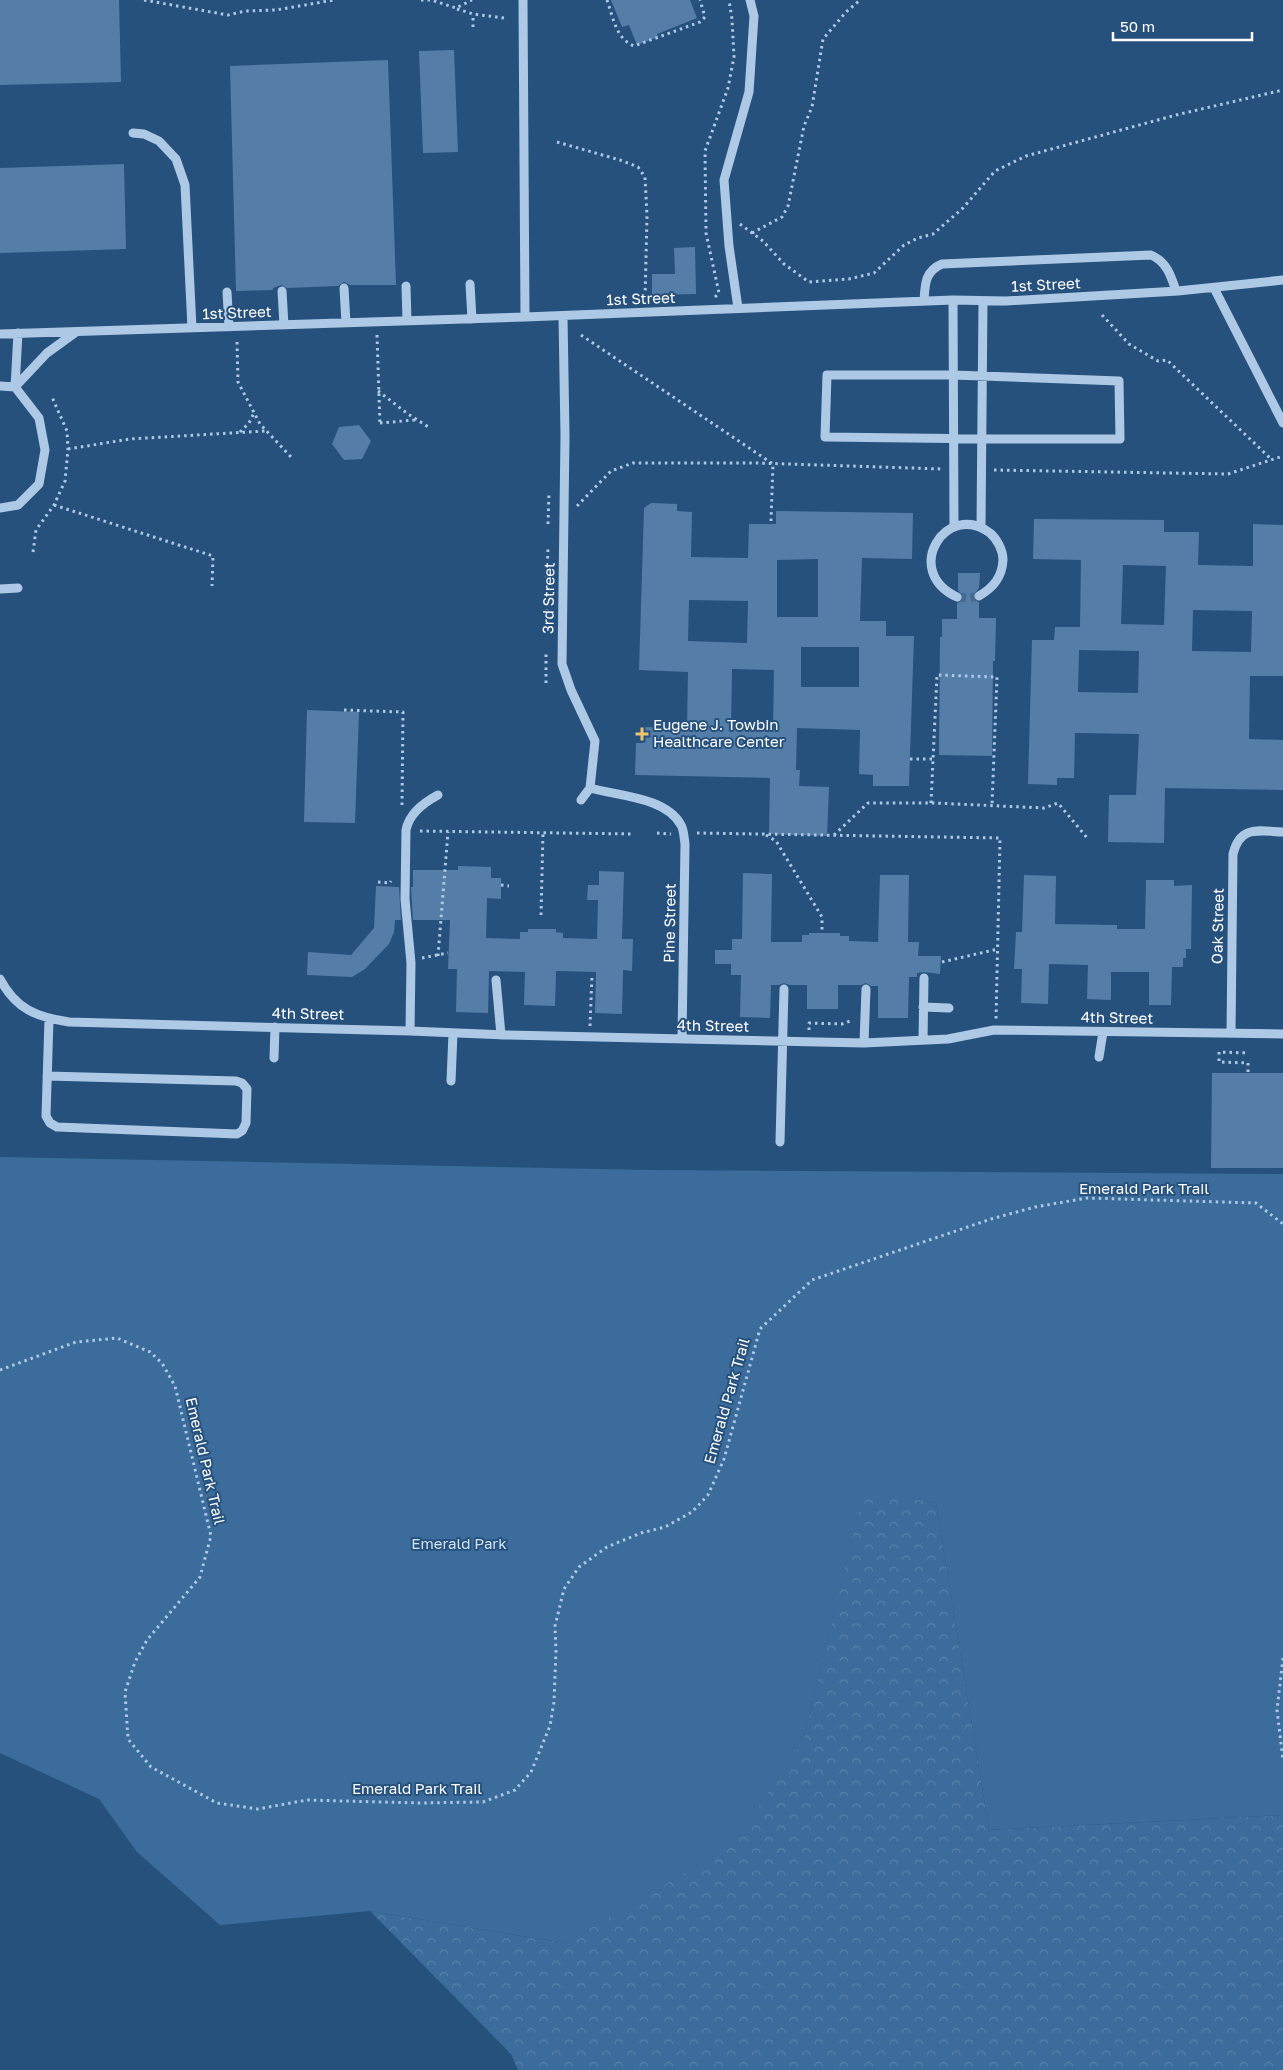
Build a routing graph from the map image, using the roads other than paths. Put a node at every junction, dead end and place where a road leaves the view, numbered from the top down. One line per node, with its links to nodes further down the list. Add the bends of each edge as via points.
1 (523, 0): 17 (street)
2 (750, 0): 15 (street, via 754,16 748,92 724,180)
3 (133, 133): 23 (street, via 159,141 176,159 185,185)
4 (1283, 280): 8 (street, 1st Street)
5 (470, 284): 18 (street)
6 (406, 286): 19 (street)
7 (344, 288): 20 (street)
8 (1214, 288): 10 (street, 1st Street); 31 (street)
9 (282, 290): 21 (street)
10 (1176, 291): 13 (street, 1st Street); 14 (street, via 1163,263 1151,255 1141,255 942,264 933,268 926,278)
11 (227, 292): 22 (street)
12 (953, 300): 13 (street, 1st Street); 14 (street, 1st Street); 27 (street)
13 (983, 300): 28 (street)
14 (924, 301): 15 (street, 1st Street)
15 (738, 308): 16 (street, 1st Street)
16 (563, 316): 17 (street, 1st Street); 41 (street, 3rd Street, via 562,664 595,740)
17 (525, 317): 18 (street, 1st Street)
18 (472, 319): 19 (street, 1st Street)
19 (407, 321): 20 (street, 1st Street)
20 (346, 323): 21 (street, 1st Street)
21 (284, 325): 22 (street, 1st Street)
22 (229, 327): 23 (street, 1st Street)
23 (192, 328): 24 (street, 1st Street)
24 (76, 332): 25 (street, 1st Street); 30 (street, via 47,353)
25 (18, 333): 26 (street, 1st Street); 30 (street)
26 (0, 334)
27 (953, 375): 28 (street); 32 (street); 32 (street, via 828,375 825,437)
28 (982, 376): 33 (street); 33 (street, via 1120,381 1120,439)
29 (0, 386): 30 (street)
30 (14, 387): 34 (street, via 39,418 45,450 39,484 18,505)
31 (1283, 423)
32 (953, 438): 33 (street); 35 (street)
33 (982, 439): 36 (street)
34 (0, 508)
35 (954, 527): 36 (street); 40 (street, via 936,541 930,563 938,584)
36 (981, 527): 39 (street, via 999,544 1003,562 998,580)
37 (18, 588): 38 (street)
38 (0, 589)
39 (979, 596)
40 (958, 597)
41 (590, 788): 43 (street); 60 (street, Pine Street, via 656,803 672,812 682,826 685,844)
42 (438, 795): 54 (street, via 428,800 408,820 406,830)
43 (581, 800)
44 (1283, 832): 57 (street, Oak Street, via 1254,830 1242,835 1233,854)
45 (924, 978): 50 (street)
46 (0, 979): 52 (street, 4th Street, via 17,1002 30,1012)
47 (496, 980): 59 (street)
48 (784, 988): 62 (street)
49 (866, 988): 63 (street)
50 (923, 1007): 51 (street); 61 (street)
51 (949, 1008)
52 (49, 1019): 53 (street, 4th Street); 66 (street)
53 (275, 1027): 54 (street, 4th Street); 65 (street)
54 (410, 1031): 56 (street, 4th Street)
55 (1103, 1032): 57 (street, 4th Street); 61 (street, 4th Street, via 994,1030); 64 (street)
56 (453, 1033): 59 (street, 4th Street); 67 (street)
57 (1231, 1034): 58 (street, 4th Street)
58 (1283, 1034)
59 (501, 1035): 60 (street, 4th Street)
60 (682, 1039): 62 (street, 4th Street)
61 (923, 1040): 63 (street, 4th Street)
62 (784, 1041): 63 (street, 4th Street); 68 (street)
63 (864, 1043)
64 (1099, 1057)
65 (274, 1058)
66 (47, 1076): 66 (street, via 46,1116 57,1127 237,1134 246,1123 247,1089 236,1081)
67 (451, 1081)
68 (780, 1142)

